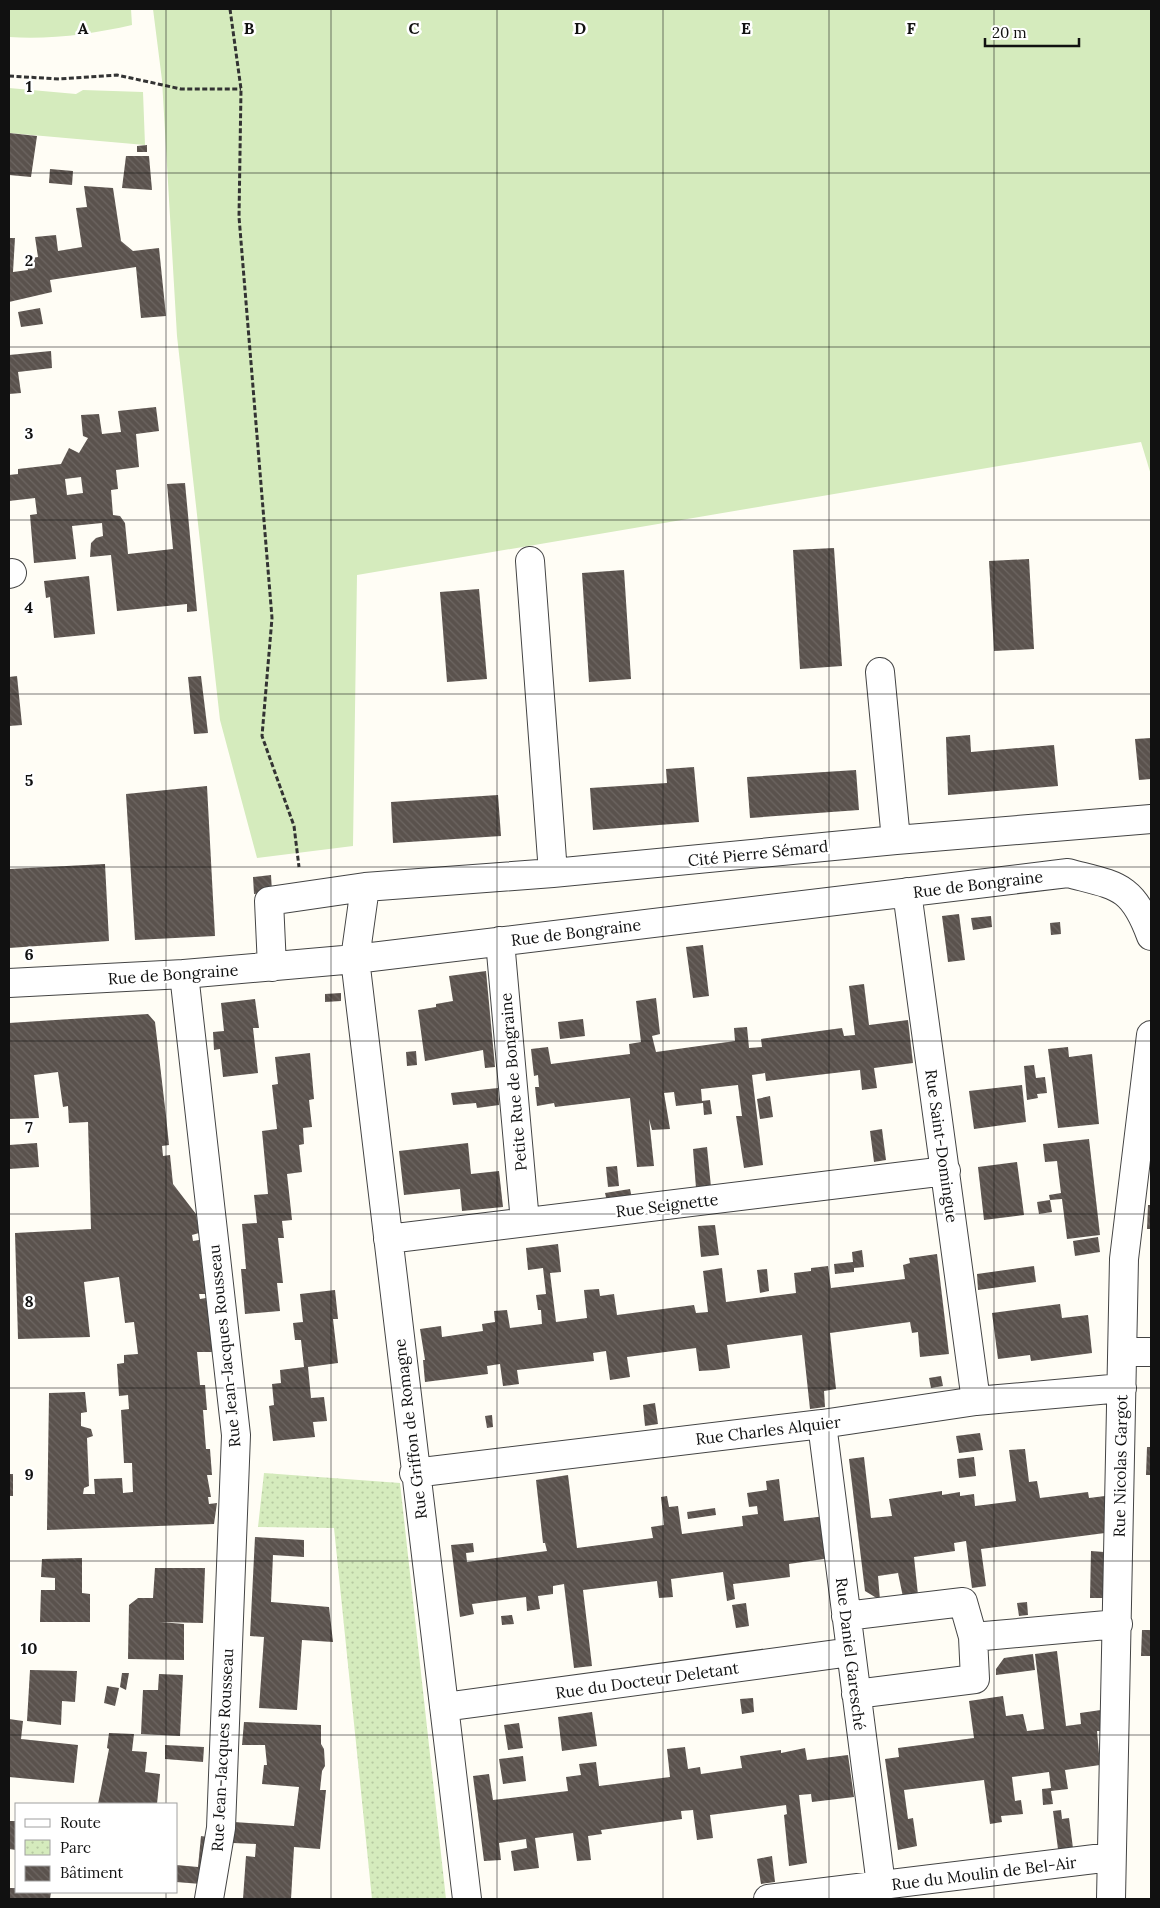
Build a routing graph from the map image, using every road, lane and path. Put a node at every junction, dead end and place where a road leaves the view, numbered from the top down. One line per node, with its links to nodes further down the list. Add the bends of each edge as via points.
1 (230, 9): 3 (path)
2 (9, 76): 3 (path, via 59,79 117,75 181,89)
3 (241, 90): 11 (path, via 239,217 272,618 262,736 294,826)
4 (530, 561): 8 (street)
5 (880, 672): 7 (street)
6 (1151, 819): 7 (street, Cité Pierre Sémard)
7 (896, 840): 8 (street, Cité Pierre Sémard)
8 (553, 873): 9 (street, Cité Pierre Sémard)
9 (364, 888): 11 (street, Cité Pierre Sémard); 15 (street, Rue Griffon de Romagne)
10 (908, 892): 12 (street, Rue de Bongraine, via 1068,873 1117,886); 14 (street, Rue de Bongraine); 20 (street, Rue Saint-Domingue)
11 (303, 897): 16 (street, Cité Pierre Sémard, via 269,901)
12 (1143, 900): 13 (street)
13 (1151, 936)
14 (500, 942): 15 (street, Rue de Bongraine); 21 (street, Petite Rue de Bongraine)
15 (355, 959): 16 (street, Rue de Bongraine); 22 (street, Rue Griffon de Romagne)
16 (272, 967): 17 (street, Rue de Bongraine)
17 (184, 974): 18 (street, Rue de Bongraine); 37 (street, Rue Jean-Jacques Rousseau, via 236,1435 221,1828)
18 (9, 984)
19 (1151, 1035): 23 (street, Rue Nicolas Gargot, via 1124,1259)
20 (946, 1171): 21 (street, Rue Seignette); 26 (street, Rue Saint-Domingue)
21 (526, 1222): 22 (street, Rue Seignette)
22 (388, 1239): 28 (street, Rue Griffon de Romagne)
23 (1122, 1352): 24 (street); 25 (street, Rue Nicolas Gargot)
24 (1151, 1352)
25 (1122, 1388): 26 (street, Rue Charles Alquier); 30 (street, Rue Nicolas Gargot)
26 (976, 1401): 27 (street, Rue Charles Alquier)
27 (822, 1424): 28 (street, Rue Charles Alquier); 29 (street, Rue Daniel Garesché)
28 (414, 1473): 34 (street, Rue Griffon de Romagne)
29 (846, 1616): 31 (street, via 964,1602); 32 (street, Rue Daniel Garesché)
30 (1118, 1624): 31 (street); 35 (street, Rue Nicolas Gargot)
31 (973, 1637): 33 (street, via 975,1679)
32 (850, 1652): 33 (street, Rue Daniel Garesché); 34 (street, Rue du Docteur Deletant)
33 (856, 1694): 36 (street, Rue Daniel Garesché)
34 (444, 1707): 38 (street, Rue Griffon de Romagne)
35 (1110, 1858): 36 (street, Rue du Moulin de Bel-Air); 40 (street, Rue Nicolas Gargot)
36 (881, 1885): 39 (street, Rue du Moulin de Bel-Air)
37 (209, 1899)
38 (467, 1899)
39 (768, 1899)
40 (1111, 1899)

